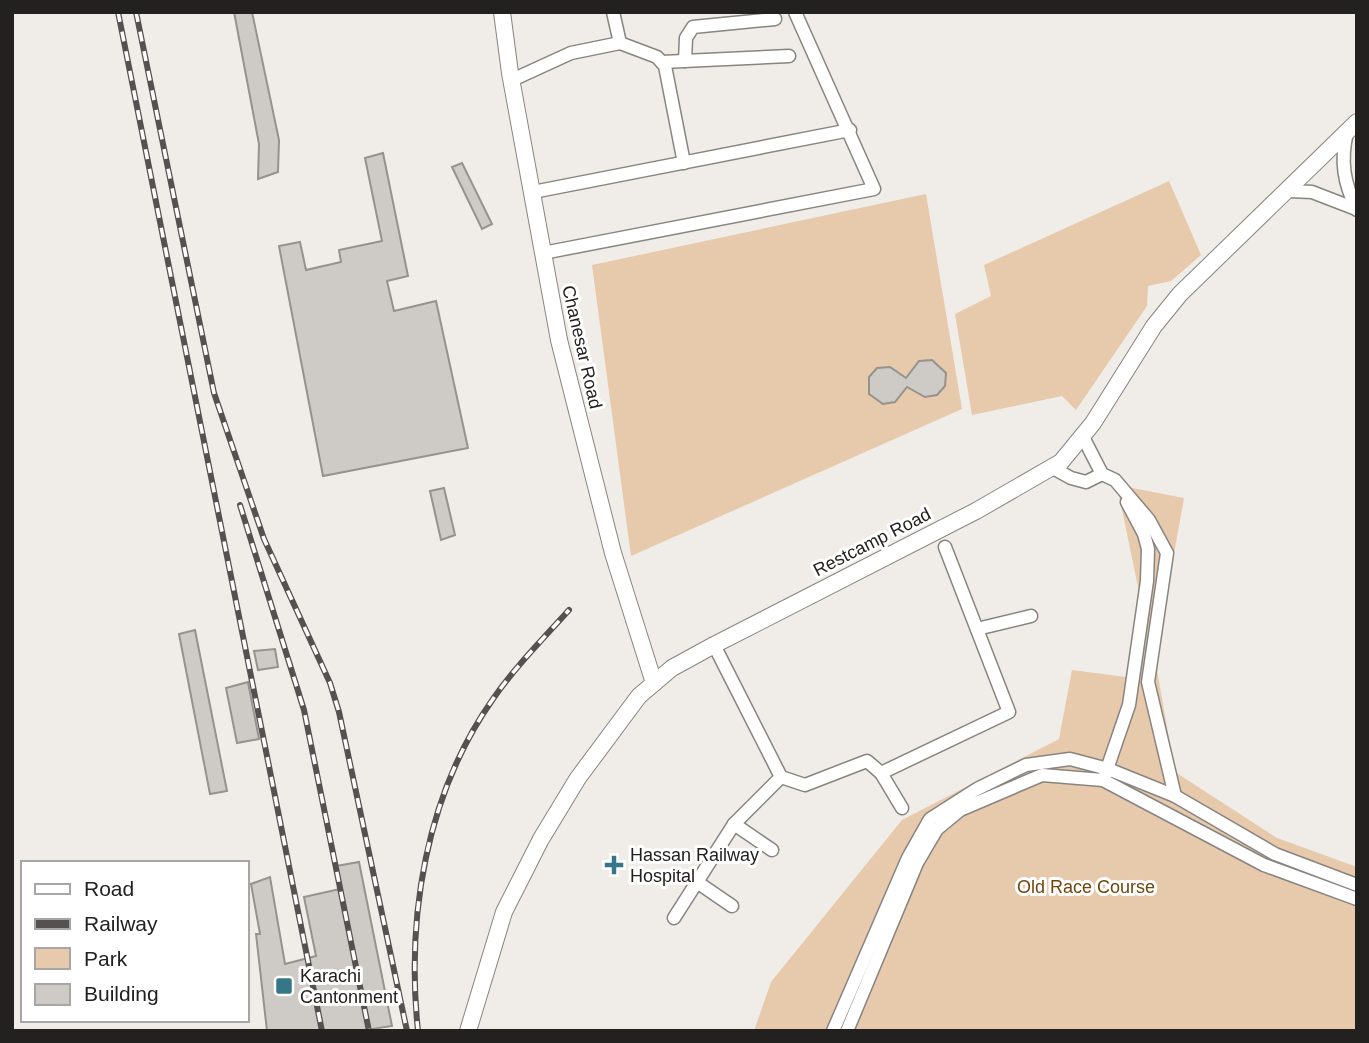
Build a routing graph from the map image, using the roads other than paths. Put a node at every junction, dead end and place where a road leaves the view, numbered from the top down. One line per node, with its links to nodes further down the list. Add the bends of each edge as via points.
1 (502, 12): 9 (street, Chanesar Road)
2 (613, 12): 5 (street)
3 (795, 12): 11 (street)
4 (775, 19): 7 (street, via 693,27 686,38)
5 (620, 43): 8 (street); 9 (street, via 570,53)
6 (789, 56): 7 (street)
7 (685, 61): 8 (street)
8 (662, 62): 12 (street)
9 (512, 80): 14 (street, Chanesar Road)
10 (1352, 127): 13 (street, Restcamp Road); 15 (street, via 1342,156 1344,179)
11 (850, 130): 12 (street); 16 (street, via 874,189)
12 (684, 163): 14 (street)
13 (1289, 191): 15 (street, via 1312,192); 17 (street, Restcamp Road, via 1180,294 1154,326)
14 (533, 192): 16 (street, Chanesar Road)
15 (1356, 210)
16 (543, 253): 25 (street, Chanesar Road, via 559,340 613,553)
17 (1083, 437): 18 (street, Restcamp Road); 19 (street)
18 (1053, 468): 19 (street, via 1086,482); 24 (street, Restcamp Road)
19 (1102, 474): 20 (street)
20 (1115, 480): 27 (street, via 1144,534 1147,581 1129,705); 29 (street, via 1149,520 1167,553 1148,682)
21 (945, 547): 23 (street)
22 (1031, 616): 23 (street)
23 (977, 629): 26 (street, via 1009,712)
24 (714, 645): 25 (street, Restcamp Road); 28 (street)
25 (654, 683): 38 (street, Restcamp Road, via 639,696 578,778 541,839 504,912)
26 (881, 773): 28 (street, via 867,761 805,785); 30 (street)
27 (1105, 774): 29 (street); 35 (street, via 1264,865); 39 (street, via 1070,759 1026,765 930,819 908,858); 40 (street, via 1042,775 960,810 937,830 917,863)
28 (781, 777): 31 (street)
29 (1175, 796): 34 (street, via 1275,854)
30 (902, 808)
31 (734, 824): 32 (street); 33 (street)
32 (772, 850)
33 (697, 882): 36 (street); 37 (street)
34 (1357, 885)
35 (1357, 899)
36 (732, 906)
37 (674, 918)
38 (468, 1031)
39 (833, 1031)
40 (846, 1031)

